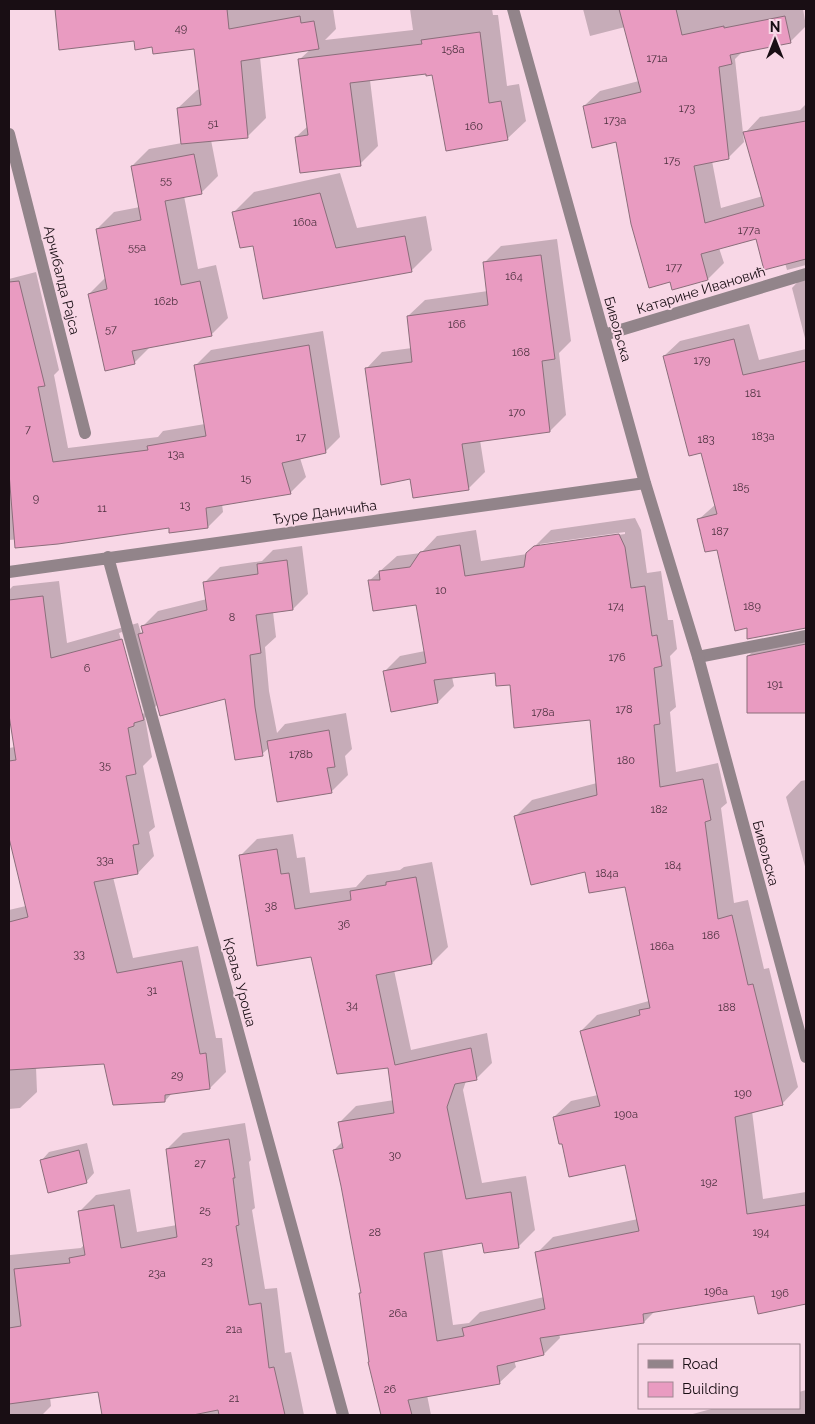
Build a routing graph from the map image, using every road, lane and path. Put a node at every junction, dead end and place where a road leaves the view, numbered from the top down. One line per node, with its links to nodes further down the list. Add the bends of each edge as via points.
1 (513, 9): 4 (street, Бивољска)
2 (9, 134): 5 (street, Арчибалда Рајса)
3 (806, 274): 4 (street, Катарине Ивановић)
4 (604, 335): 6 (street, Бивољска)
5 (85, 433)
6 (645, 483): 7 (street, Ђуре Даничића); 10 (street, Бивољска)
7 (108, 557): 8 (street, Ђуре Даничића); 12 (street, Краља Уроша)
8 (9, 572)
9 (806, 636): 10 (street)
10 (698, 657): 11 (street, Бивољска)
11 (806, 1058)
12 (343, 1415)

